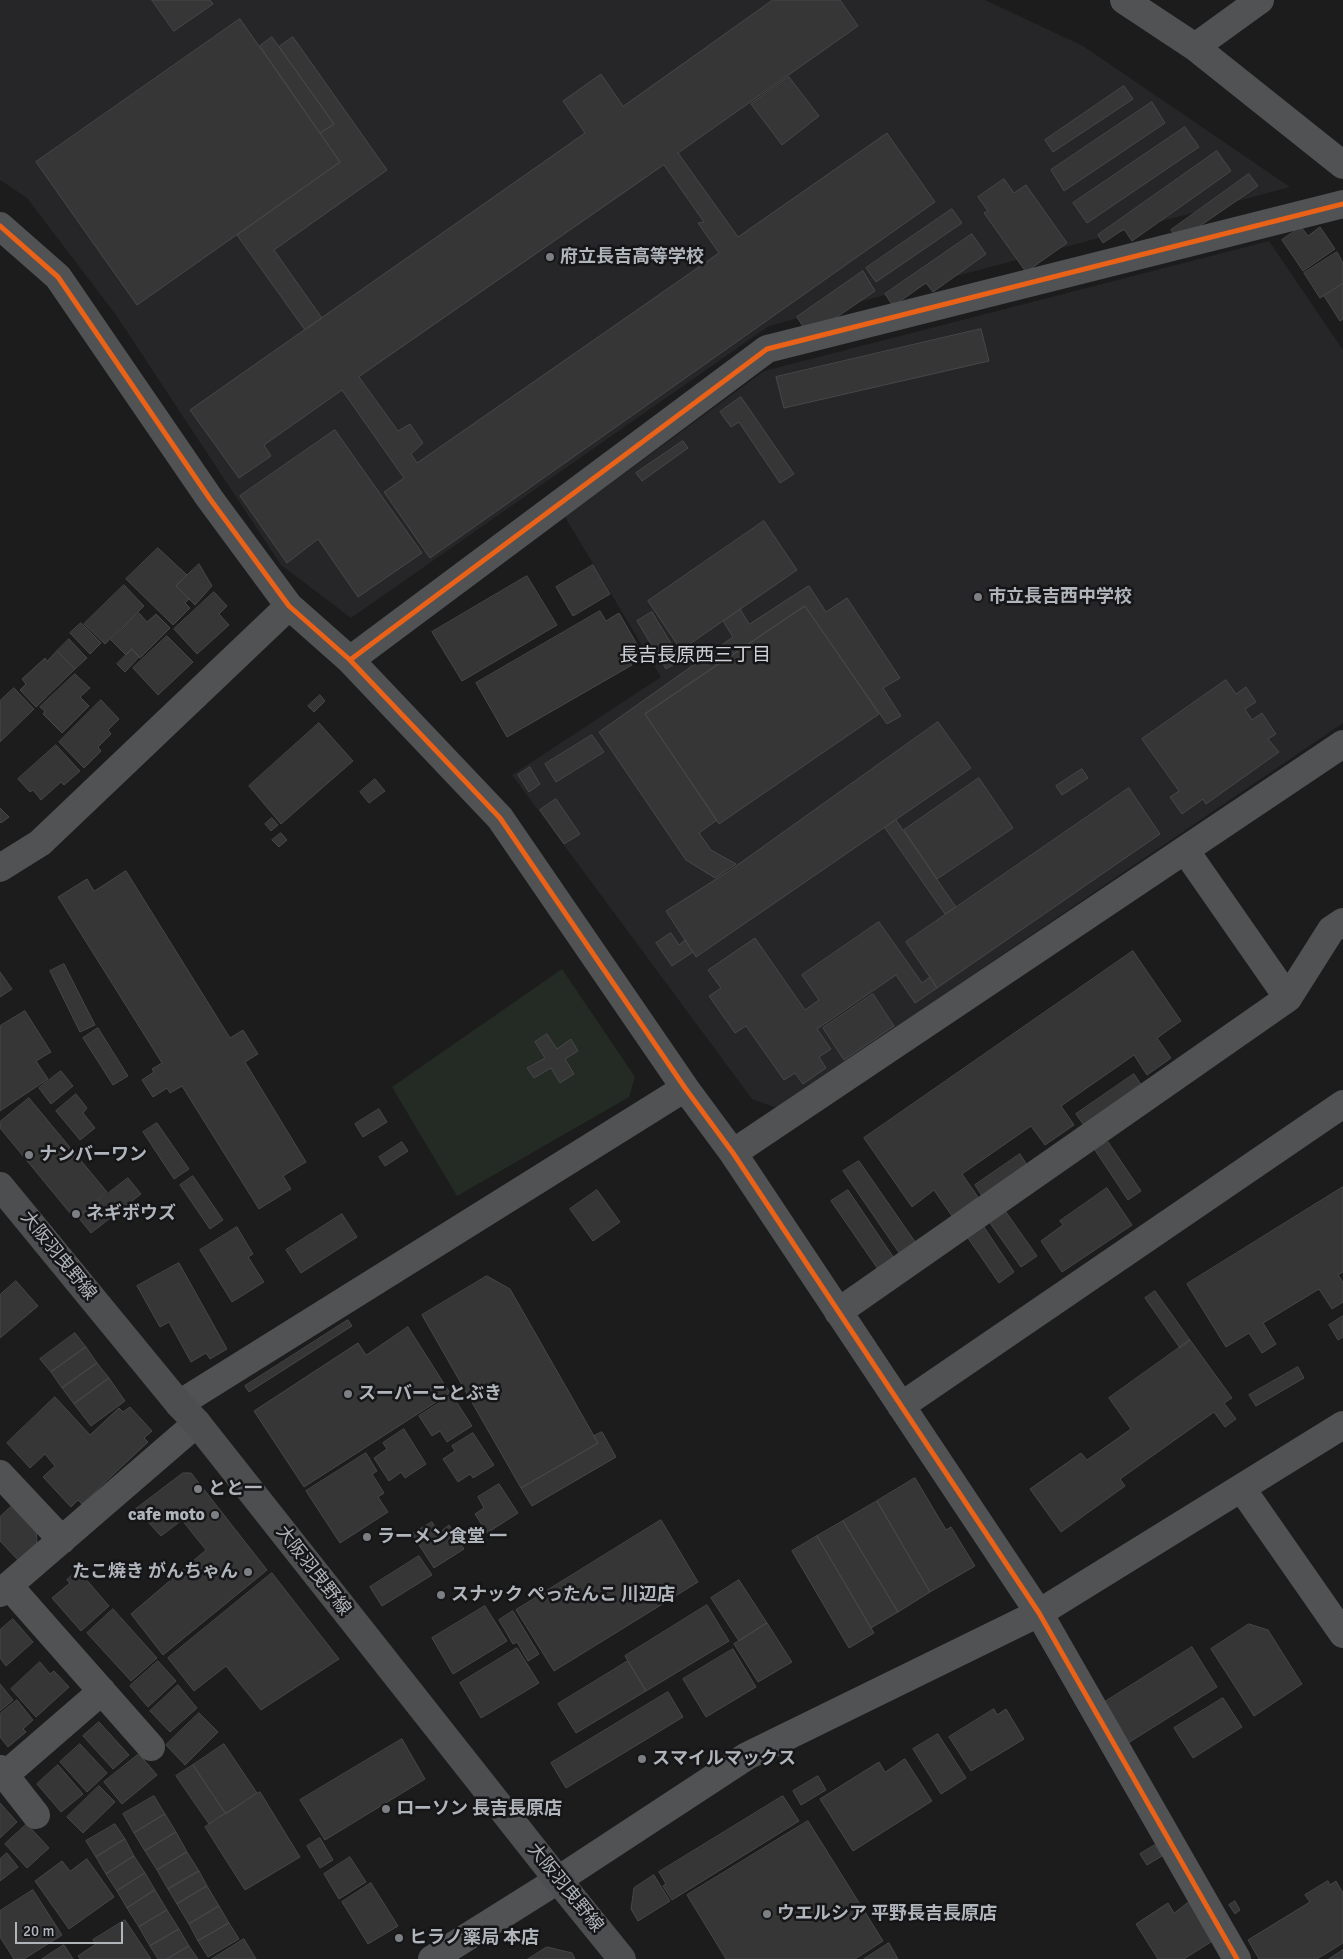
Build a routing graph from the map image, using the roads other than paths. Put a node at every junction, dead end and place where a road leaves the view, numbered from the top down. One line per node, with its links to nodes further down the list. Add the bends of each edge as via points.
1 (1124, 0): 3 (street)
2 (1260, 0): 3 (street)
3 (1195, 47): 4 (street)
4 (1343, 165)
5 (1343, 204): 8 (street, via 766,349)
6 (0, 226): 7 (street, via 58,277 210,499)
7 (289, 606): 8 (street); 11 (street, via 40,843)
8 (350, 660): 14 (street, via 500,818)
9 (1343, 744): 10 (street)
10 (1185, 850): 13 (street); 16 (street)
11 (0, 868)
12 (1339, 934): 13 (street)
13 (1288, 998): 18 (street)
14 (686, 1088): 16 (street); 20 (street)
15 (1343, 1104): 19 (street)
16 (733, 1153): 18 (street)
17 (0, 1186): 20 (main road, 大阪羽曳野線)
18 (838, 1312): 19 (street)
19 (901, 1406): 26 (street)
20 (188, 1413): 24 (street); 32 (main road, 大阪羽曳野線)
21 (1343, 1425): 23 (street)
22 (0, 1474): 24 (street)
23 (1242, 1489): 26 (street); 27 (street)
24 (62, 1540): 25 (street)
25 (4, 1589): 28 (street)
26 (1039, 1613): 32 (street, via 747,1756); 35 (street)
27 (1343, 1634)
28 (102, 1691): 29 (street); 30 (street)
29 (151, 1747)
30 (3, 1772): 31 (street)
31 (36, 1815)
32 (558, 1880): 33 (street); 34 (main road, 大阪羽曳野線)
33 (432, 1959)
34 (622, 1959)
35 (1237, 1959)

